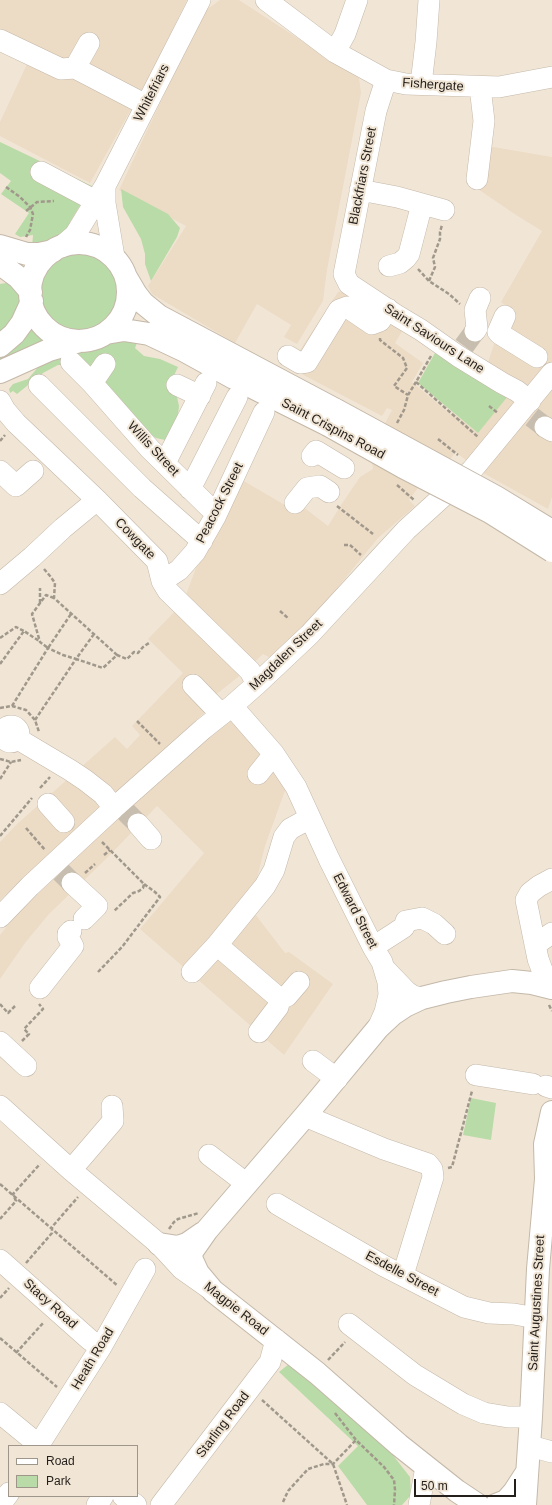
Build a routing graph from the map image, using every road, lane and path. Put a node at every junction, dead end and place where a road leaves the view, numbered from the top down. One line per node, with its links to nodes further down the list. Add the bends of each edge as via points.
1 (200, 0): 13 (street, Whitefriars)
2 (266, 0): 7 (street, Fishergate)
3 (357, 0): 7 (street, via 345,34)
4 (429, 0): 11 (street)
5 (0, 40): 8 (street, via 61,69)
6 (89, 43): 8 (street)
7 (335, 52): 10 (street, Fishergate)
8 (75, 68): 13 (street)
9 (552, 77): 12 (street, Fishergate, via 499,87)
10 (386, 80): 11 (street, Fishergate); 17 (street, Blackfriars Street, via 376,111)
11 (421, 84): 12 (street, Fishergate)
12 (480, 87): 15 (street, via 484,120)
13 (146, 104): 18 (street, Whitefriars)
14 (41, 172): 18 (street)
15 (477, 179)
16 (6, 187): 21 (path)
17 (360, 190): 20 (street); 29 (street, Blackfriars Street)
18 (102, 197): 25 (street, Whitefriars, via 75,235); 26 (street)
19 (54, 201): 21 (path, via 37,202)
20 (422, 204): 22 (street); 27 (street, via 409,254)
21 (30, 207): 23 (path); 24 (path, via 33,214 32,225)
22 (444, 210): 31 (path, via 445,216)
23 (26, 212)
24 (10, 249): 25 (main road, via 27,254)
25 (57, 249): 26 (main road, via 80,243 89,244); 32 (main road, via 39,265 32,283)
26 (114, 257): 30 (main road)
27 (398, 262): 31 (path)
28 (0, 264): 32 (main road, via 18,277)
29 (344, 274): 34 (street, Saint Saviours Lane, via 349,284)
30 (125, 276): 36 (main road, via 128,294 124,312); 56 (main road, Saint Crispins Road, via 143,303 159,316)
31 (429, 281): 33 (path, via 449,294)
32 (31, 297): 37 (main road, via 39,319 45,327 62,337); 40 (main road, via 22,323)
33 (471, 302): 39 (street, via 475,310 477,328)
34 (384, 315): 38 (street, Saint Saviours Lane); 42 (street, via 372,324 348,307 339,310 307,362 300,363); 51 (path, via 380,340 403,358 407,368 394,386)
35 (505, 316): 45 (street, via 498,332)
36 (106, 333): 37 (main road); 56 (main road, Saint Crispins Road, via 124,330 149,334 234,378)
37 (81, 341): 41 (main road)
38 (440, 343): 39 (street, Saint Saviours Lane); 59 (path, via 416,382)
39 (466, 344): 57 (street, Saint Saviours Lane, via 502,383 517,390)
40 (0, 346)
41 (41, 354): 46 (main road); 50 (street, via 32,365 8,378)
42 (288, 356)
43 (71, 362): 47 (street, Willis Street)
44 (105, 364): 47 (street)
45 (547, 364): 57 (street, Magdalen Street)
46 (0, 372)
47 (92, 383): 62 (street, Willis Street)
48 (39, 385): 75 (street, via 142,488)
49 (178, 385): 62 (street, via 203,390)
50 (0, 387)
51 (408, 395)
52 (237, 397): 67 (street)
53 (0, 401): 55 (street, Cowgate)
54 (264, 412): 72 (street, Peacock Street, via 241,472)
55 (7, 416): 61 (street, Cowgate)
56 (332, 417): 73 (main road, Saint Crispins Road, bridge, via 496,497); 76 (main road, Saint Crispins Road, bridge, via 403,467 490,512)
57 (536, 417): 59 (street, Magdalen Street)
58 (438, 439): 63 (path)
59 (492, 446): 63 (street, Magdalen Street)
60 (312, 456): 64 (street, via 316,451)
61 (43, 462): 65 (street, via 16,486); 70 (street, Cowgate)
62 (165, 463): 67 (street, Willis Street)
63 (467, 465): 95 (street, Magdalen Street, via 309,635)
64 (344, 468)
65 (0, 471)
66 (409, 488): 69 (path)
67 (190, 489): 72 (street, Willis Street)
68 (329, 492): 71 (street, via 320,486 307,488); 74 (path, via 332,503)
69 (409, 495)
70 (97, 500): 77 (street, via 63,528); 78 (street, Cowgate, via 157,561)
71 (296, 503)
72 (217, 512): 75 (street, Peacock Street)
73 (552, 531)
74 (373, 534)
75 (202, 541): 78 (street, Peacock Street, via 179,570)
76 (552, 552)
77 (41, 556): 79 (street); 81 (path, via 55,583)
78 (162, 581): 95 (street, Cowgate, via 176,599 250,671)
79 (0, 584)
80 (40, 588): 82 (path)
81 (54, 598): 82 (path, via 46,595); 84 (path)
82 (40, 603): 89 (path, via 32,614)
83 (280, 611): 85 (path)
84 (71, 614): 87 (path); 91 (path)
85 (289, 619)
86 (24, 631): 88 (path, via 16,626); 89 (path); 94 (path)
87 (94, 634): 92 (path); 93 (path)
88 (0, 638)
89 (40, 642): 91 (path)
90 (149, 643): 92 (path, via 127,659)
91 (48, 648): 93 (path); 97 (path)
92 (117, 655): 93 (path, via 103,668)
93 (76, 659): 100 (path)
94 (0, 664)
95 (257, 684): 99 (street, Magdalen Street)
96 (193, 685): 99 (street, Edward Street)
97 (12, 706): 98 (path); 100 (path, via 26,710)
98 (0, 708)
99 (226, 710): 104 (street, Edward Street); 105 (street, Magdalen Street)
100 (36, 720): 102 (path)
101 (138, 721): 105 (path)
102 (39, 738)
103 (18, 739): 109 (street, via 80,777)
104 (274, 754): 107 (street); 110 (street, Edward Street, via 296,787)
105 (172, 756): 109 (street, Magdalen Street)
106 (11, 762): 108 (path)
107 (258, 774)
108 (0, 779)
109 (129, 817): 111 (street, Magdalen Street)
110 (310, 818): 121 (street, via 290,829 284,837 274,870 265,886); 122 (street, Edward Street, via 323,861)
111 (68, 820): 113 (path); 115 (street, Magdalen Street)
112 (26, 828): 115 (path)
113 (110, 850): 114 (path); 117 (path)
114 (104, 855)
115 (61, 870): 118 (street, Magdalen Street, via 30,886); 119 (street)
116 (552, 879): 123 (street, via 530,893 526,900)
117 (144, 884): 119 (path, via 140,891 133,893 108,917); 125 (path, via 160,897 122,947)
118 (0, 917)
119 (85, 928): 130 (street)
120 (445, 934): 122 (street, via 422,918 406,921 404,927)
121 (217, 945): 126 (street); 132 (street)
122 (373, 947): 124 (street, Edward Street)
123 (539, 948): 129 (street, via 544,975)
124 (384, 967): 131 (street, via 407,992); 136 (street, Edward Street, via 389,995 386,1012)
125 (98, 972)
126 (192, 972)
127 (299, 982): 132 (street, via 287,996)
128 (485, 986): 129 (main road, via 512,981); 131 (main road); 133 (main road)
129 (552, 987)
130 (40, 988): 138 (path, via 36,1000 43,1009 24,1029 29,1034)
131 (422, 998): 136 (main road, via 404,1006)
132 (280, 999): 137 (street, via 278,1007)
133 (552, 1000)
134 (0, 1004): 135 (path, via 8,1013)
135 (14, 1006)
136 (378, 1028): 141 (main road, Edward Street)
137 (259, 1032)
138 (12, 1054)
139 (313, 1061): 141 (street)
140 (476, 1075): 142 (street); 149 (path, via 452,1168)
141 (337, 1079): 146 (main road, Edward Street)
142 (544, 1086)
143 (0, 1106): 147 (street, Magpie Road)
144 (112, 1106): 150 (street, via 113,1121)
145 (552, 1112): 163 (main road, Saint Augustines Street, via 545,1144 546,1179 540,1235)
146 (305, 1116): 149 (street, via 384,1149 428,1164); 152 (main road, Edward Street)
147 (51, 1152): 150 (street, Magpie Road); 154 (path, via 13,1194)
148 (209, 1155): 152 (street)
149 (432, 1169): 162 (street, via 433,1177)
150 (71, 1170): 153 (street, Magpie Road)
151 (0, 1184): 154 (path)
152 (247, 1184): 158 (main road)
153 (89, 1185): 157 (path); 159 (street, Magpie Road)
154 (15, 1197): 156 (path, via 16,1201); 157 (path)
155 (277, 1204): 162 (street, Esdelle Street)
156 (0, 1219)
157 (52, 1229): 161 (path, via 52,1233); 165 (path, via 120,1288)
158 (207, 1230): 159 (main road, via 181,1247); 164 (main road, via 191,1255 198,1274)
159 (153, 1255): 164 (street, Magpie Road, via 182,1269); 165 (street, Heath Road)
160 (0, 1260): 161 (street, Stacy Road)
161 (18, 1275): 166 (path); 167 (street, Stacy Road)
162 (404, 1275): 168 (street, Esdelle Street, via 452,1302 470,1309)
163 (545, 1284): 168 (main road, Saint Augustines Street)
164 (213, 1291): 171 (main road, Magpie Road)
165 (131, 1294): 172 (street, Heath Road)
166 (0, 1298)
167 (55, 1309): 172 (street, Stacy Road); 173 (path)
168 (536, 1318): 179 (main road, Saint Augustines Street)
169 (352, 1327): 174 (path); 179 (street, via 415,1375 464,1404 484,1413)
170 (0, 1338): 173 (path)
171 (276, 1340): 174 (main road, Magpie Road); 175 (street, Starling Road, via 270,1362)
172 (101, 1347): 176 (street, Heath Road)
173 (16, 1353): 176 (path, via 60,1390)
174 (317, 1372): 186 (main road, Magpie Road)
175 (250, 1389): 185 (path); 193 (street, Starling Road)
176 (71, 1396): 182 (street, Heath Road)
177 (334, 1412): 180 (path)
178 (0, 1413): 181 (street)
179 (531, 1417): 183 (main road, Saint Augustines Street)
180 (356, 1440): 185 (path); 195 (path, via 394,1480)
181 (38, 1445)
182 (40, 1445)
183 (530, 1446): 184 (street); 187 (main road, Saint Augustines Street)
184 (552, 1452)
185 (333, 1464): 190 (path, via 308,1469 288,1491); 194 (path)
186 (426, 1467): 196 (street); 197 (main road, Magpie Road)
187 (528, 1471): 198 (main road, Saint Augustines Street, via 506,1501); 199 (main road, Saint Augustines Street)
188 (8, 1495): 191 (street)
189 (124, 1497): 192 (street)
190 (283, 1502)
191 (0, 1505)
192 (136, 1505)
193 (161, 1505)
194 (347, 1505)
195 (394, 1505)
196 (419, 1505)
197 (478, 1505)
198 (496, 1505)
199 (525, 1505)

